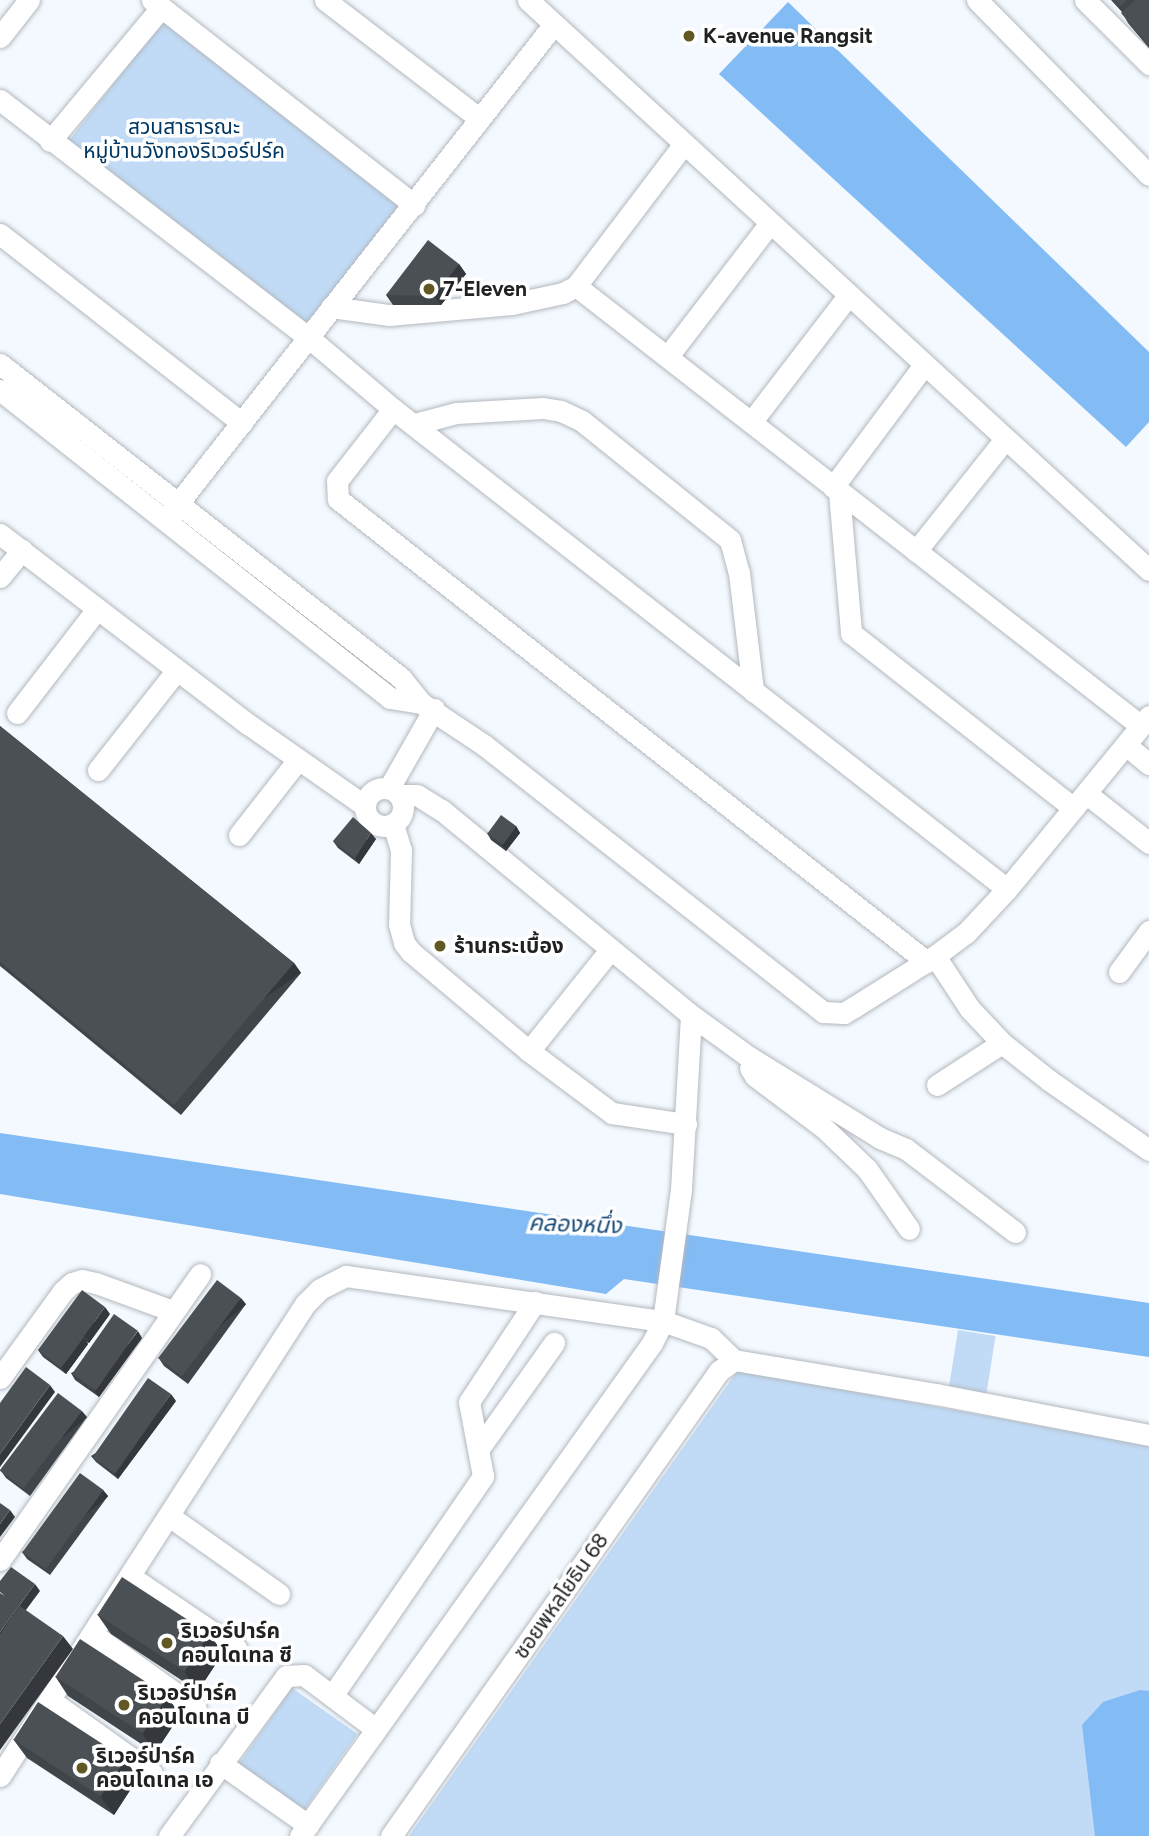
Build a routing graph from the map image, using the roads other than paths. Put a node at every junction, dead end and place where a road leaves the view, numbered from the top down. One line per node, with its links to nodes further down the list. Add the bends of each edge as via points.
1 (29, 0): 8 (street)
2 (325, 0): 11 (street)
3 (528, 0): 7 (street)
4 (977, 0): 14 (street)
5 (1086, 0): 9 (street)
6 (157, 4): 12 (street); 15 (street)
7 (554, 23): 11 (street); 13 (street)
8 (0, 37)
9 (1149, 64)
10 (0, 100): 12 (street)
11 (480, 119): 15 (street)
12 (50, 141): 21 (street)
13 (682, 145): 16 (street); 18 (street)
14 (1149, 175)
15 (414, 205): 20 (street)
16 (770, 223): 19 (street); 22 (street)
17 (0, 234): 28 (street)
18 (576, 286): 20 (street, via 512,304 389,315); 22 (street)
19 (848, 296): 24 (street); 27 (street)
20 (331, 307): 21 (street)
21 (308, 337): 26 (street); 28 (street)
22 (668, 356): 27 (street)
23 (0, 364): 32 (street)
24 (923, 365): 30 (street); 31 (street)
25 (0, 390): 32 (street)
26 (393, 409): 29 (street); 57 (street, via 337,481 338,499)
27 (751, 421): 31 (street)
28 (242, 423): 32 (street)
29 (415, 424): 40 (street); 40 (street, via 456,413 544,408 573,416 593,430 730,540 739,573)
30 (1005, 439): 35 (street); 36 (street)
31 (836, 490): 35 (street); 49 (street, via 851,633)
32 (171, 513): 41 (street, via 390,698)
33 (0, 534): 34 (street)
34 (22, 550): 37 (street); 38 (street)
35 (916, 551): 43 (street)
36 (1149, 570)
37 (0, 577)
38 (97, 609): 39 (street); 42 (street)
39 (177, 670): 45 (street); 47 (street)
40 (753, 691): 54 (street)
41 (428, 706): 48 (street); 57 (street, via 823,1012 844,1013)
42 (17, 713)
43 (1145, 721): 44 (street)
44 (1126, 745): 46 (street); 49 (street)
45 (298, 761): 50 (street); 52 (street)
46 (1149, 764)
47 (98, 770)
48 (395, 792): 50 (street, via 373,791); 51 (street, via 404,808); 56 (street, via 417,795 441,810)
49 (1080, 801): 53 (street); 54 (street)
50 (365, 806): 51 (street, via 376,824)
51 (393, 824): 61 (street, via 401,850 398,915 404,943)
52 (239, 835)
53 (1149, 843)
54 (1007, 889): 57 (street, via 966,933)
55 (1149, 932): 58 (street)
56 (610, 950): 59 (street); 61 (street)
57 (931, 959): 60 (street)
58 (1119, 972)
59 (691, 1015): 62 (street); 64 (street)
60 (1002, 1043): 63 (street); 65 (street)
61 (529, 1051): 64 (street, via 612,1113)
62 (749, 1057): 66 (street, via 755,1076 823,1127 867,1169); 67 (street, via 880,1138 906,1149)
63 (937, 1085)
64 (686, 1124): 71 (street)
65 (1149, 1150)
66 (909, 1229)
67 (1015, 1232)
68 (200, 1273): 70 (street)
69 (534, 1302): 71 (street); 76 (street, via 470,1402); 77 (street, via 361,1276 333,1281 305,1304)
70 (173, 1311): 74 (street, via 96,1283 72,1283); 78 (street)
71 (664, 1315): 73 (street, via 711,1338); 86 (street, via 652,1343)
72 (554, 1343): 76 (street)
73 (734, 1360): 75 (street); 92 (street, ซอยพหลโยธิน 68, via 719,1371)
74 (0, 1378)
75 (1149, 1435)
76 (480, 1447): 83 (street, via 483,1476)
77 (169, 1516): 79 (street); 80 (street)
78 (0, 1560)
79 (131, 1577): 81 (street); 82 (street)
80 (279, 1594)
81 (94, 1635): 84 (street); 85 (street)
82 (236, 1648)
83 (332, 1696): 86 (street); 87 (street, via 304,1675 286,1676)
84 (50, 1700): 88 (street); 89 (street)
85 (196, 1708)
86 (376, 1729): 90 (street)
87 (220, 1763): 90 (street); 91 (street)
88 (152, 1773)
89 (0, 1776)
90 (304, 1831)
91 (169, 1836)
92 (391, 1836)

